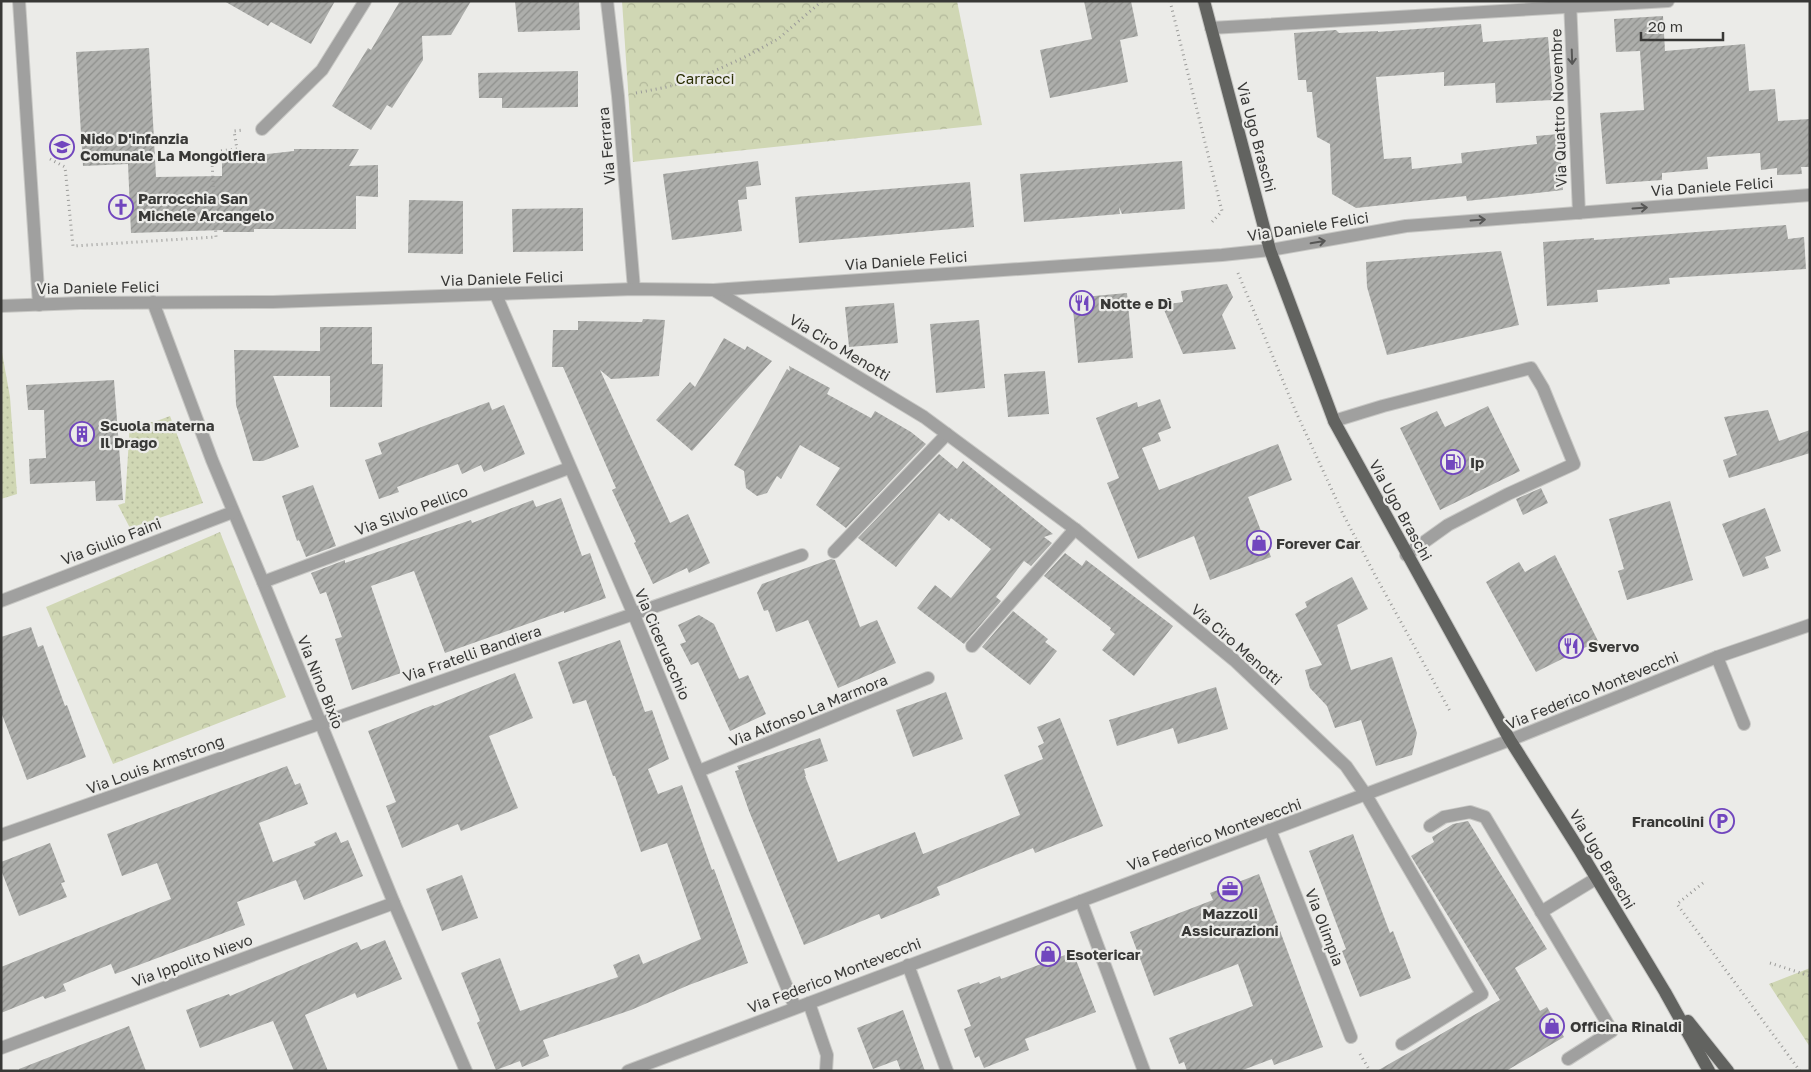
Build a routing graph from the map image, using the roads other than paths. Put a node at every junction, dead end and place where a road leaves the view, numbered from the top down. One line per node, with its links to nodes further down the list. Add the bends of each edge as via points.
1 (19, 1): 16 (street)
2 (365, 1): 8 (street, via 322,70)
3 (607, 1): 12 (street, Via Ferrara)
4 (1204, 1): 7 (main road, Via Ugo Braschi)
5 (1668, 1): 6 (street)
6 (1570, 5): 7 (street); 10 (street, Via Quattro Novembre, one-way to 10)
7 (1211, 28): 11 (main road, Via Ugo Braschi)
8 (262, 129)
9 (1810, 195): 10 (street, Via Daniele Felici, one-way to 9)
10 (1578, 213): 11 (street, Via Daniele Felici, one-way to 10, via 1406,226)
11 (1270, 250): 13 (street, Via Daniele Felici); 18 (main road, Via Ugo Braschi)
12 (634, 289): 13 (street, Via Daniele Felici); 14 (street, Via Daniele Felici)
13 (714, 290): 19 (street, Via Ciro Menotti)
14 (496, 295): 15 (street, Via Daniele Felici, via 280,302); 20 (street, Via Ciceruacchio)
15 (153, 302): 16 (street, Via Daniele Felici); 21 (street, Via Nino Bixio)
16 (39, 305): 17 (street, Via Daniele Felici)
17 (1, 306)
18 (1334, 421): 25 (main road, Via Ugo Braschi); 25 (street, via 1531,368 1543,388 1574,464 1448,525)
19 (947, 434): 22 (street, Via Ciro Menotti); 23 (street)
20 (570, 468): 26 (street, Via Silvio Pellico); 28 (street, Via Ciceruacchio)
21 (233, 512): 26 (street, Via Nino Bixio); 27 (street, Via Giulio Faini)
22 (1075, 529): 30 (street); 37 (street, Via Ciro Menotti, via 1234,660 1346,766)
23 (834, 552)
24 (802, 555): 28 (street, Via Fratelli Bandiera)
25 (1406, 555): 35 (main road, Via Ugo Braschi)
26 (263, 582): 33 (street, Via Nino Bixio)
27 (1, 601)
28 (634, 615): 33 (street, Via Fratelli Bandiera); 36 (street, Via Ciceruacchio)
29 (1810, 625): 31 (street, Via Federico Montevecchi)
30 (972, 646)
31 (1717, 657): 34 (street); 35 (street, Via Federico Montevecchi)
32 (928, 678): 36 (street, Via Alfonso La Marmora)
33 (320, 722): 40 (street, Via Louis Armstrong); 43 (street, Via Nino Bixio)
34 (1744, 724)
35 (1510, 740): 37 (street, Via Federico Montevecchi); 41 (main road, Via Ugo Braschi)
36 (699, 771): 48 (street, Via Ciceruacchio)
37 (1366, 795): 39 (street, Via Federico Montevecchi); 50 (street, Via Ciro Menotti, via 1482,994)
38 (1430, 826): 44 (street, via 1444,817 1470,812 1485,817)
39 (1270, 830): 42 (street, Via Federico Montevecchi); 49 (street, Via Olimpia)
40 (1, 836)
41 (1597, 878): 44 (street); 46 (main road, Via Ugo Braschi)
42 (1081, 901): 45 (street, Via Federico Montevecchi); 57 (street)
43 (394, 903): 51 (street, Via Ippolito Nievo); 53 (street, Via Nino Bixio)
44 (1541, 912): 52 (street, via 1612,1031)
45 (908, 965): 47 (street, Via Federico Montevecchi); 56 (street)
46 (1665, 992): 58 (main road, Via Ugo Braschi); 59 (main road, Via Ugo Braschi)
47 (809, 1003): 48 (street, Via Federico Montevecchi); 55 (street, via 827,1056)
48 (796, 1007): 54 (street, Via Federico Montevecchi)
49 (1350, 1037)
50 (1402, 1044)
51 (1, 1048)
52 (1568, 1059)
53 (466, 1071)
54 (628, 1071)
55 (826, 1071)
56 (947, 1071)
57 (1144, 1071)
58 (1709, 1071)
59 (1728, 1071)

